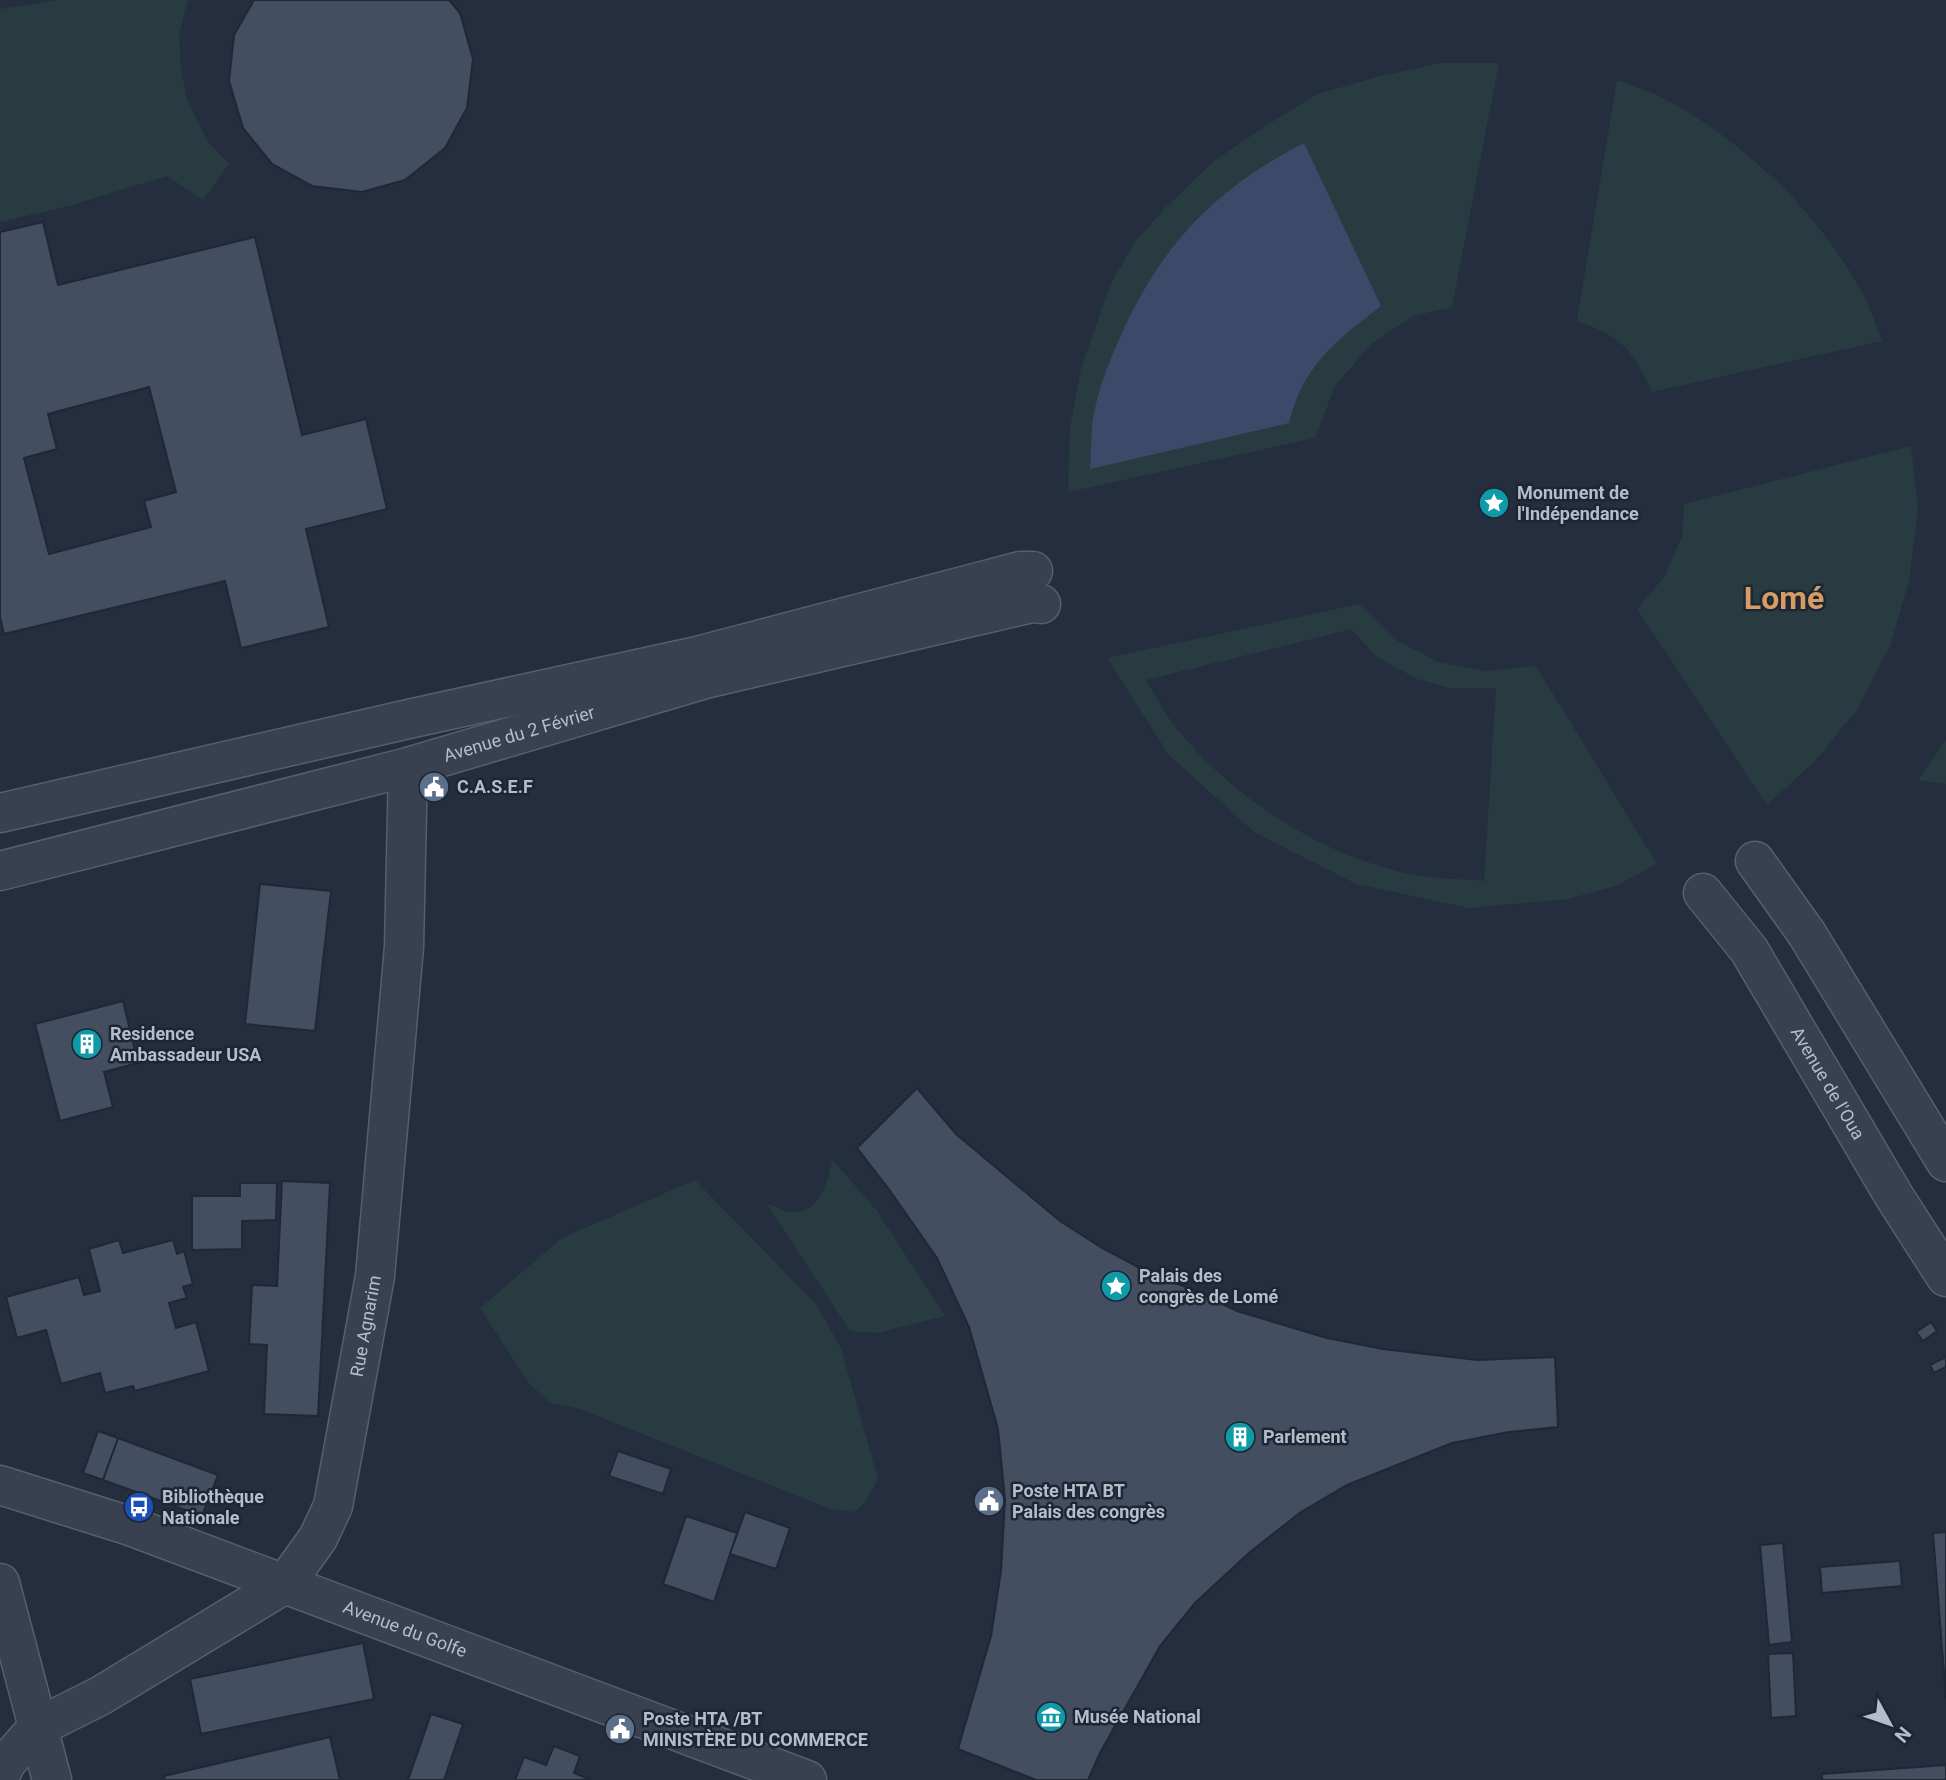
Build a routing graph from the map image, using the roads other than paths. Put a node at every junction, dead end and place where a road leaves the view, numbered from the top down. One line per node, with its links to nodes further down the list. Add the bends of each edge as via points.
1 (408, 767): 2 (street, Avenue du 2 Février, via 705,679 1032,603 1037,587 1000,576 697,656); 4 (street, Avenue du 2 Février); 10 (street, Rue Agnarim, via 404,947 375,1276 333,1506 318,1538)
2 (0, 813)
3 (1755, 860): 6 (street, via 1807,934)
4 (0, 871)
5 (1703, 893): 7 (street, Avenue de l'Oua, via 1749,950)
6 (1946, 1162)
7 (1946, 1277)
8 (0, 1485): 10 (street, Avenue du Golfe, via 130,1526)
9 (0, 1583): 11 (street)
10 (285, 1584): 11 (street, Rue Agnarim, via 100,1696); 14 (street, Avenue du Golfe)
11 (38, 1727): 12 (street); 13 (street)
12 (0, 1776)
13 (52, 1780)
14 (807, 1780)

